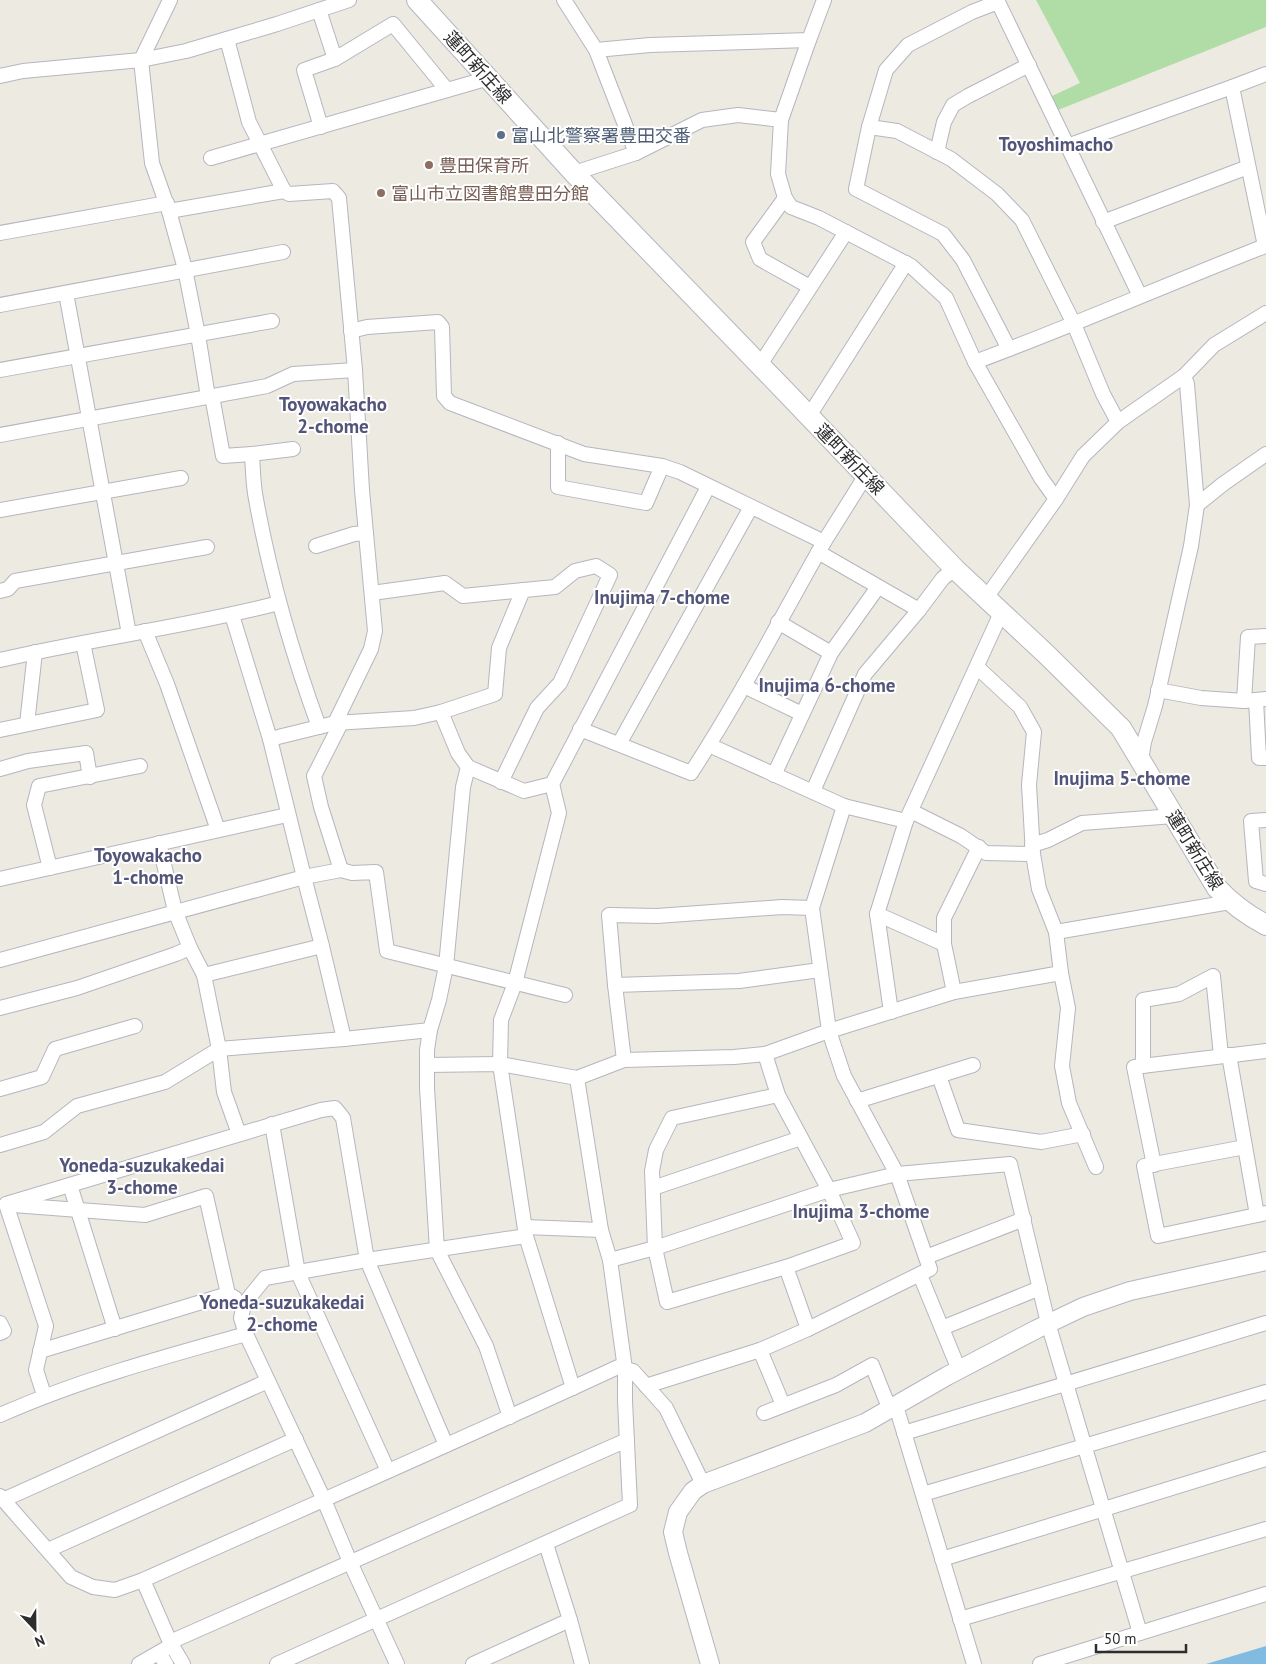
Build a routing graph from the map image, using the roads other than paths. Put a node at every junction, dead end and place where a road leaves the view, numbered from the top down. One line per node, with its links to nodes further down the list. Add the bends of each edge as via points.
1 (170, 0): 12 (street)
2 (349, 0): 7 (street)
3 (417, 0): 16 (main road, 蓮町新庄線)
4 (564, 0): 10 (street)
5 (824, 0): 9 (street)
6 (1000, 1): 13 (street); 21 (street, via 908,45 886,70)
7 (319, 10): 8 (street); 11 (street)
8 (227, 39): 12 (street); 22 (street, via 249,122)
9 (809, 40): 10 (street); 19 (street)
10 (596, 50): 25 (street)
11 (335, 59): 18 (street, via 393,24); 20 (street, via 304,70)
12 (140, 60): 15 (street); 31 (street, via 152,163)
13 (1029, 65): 23 (street); 24 (street, via 953,105 944,122)
14 (1266, 74): 17 (street)
15 (0, 76)
16 (489, 78): 18 (street); 28 (main road, 蓮町新庄線)
17 (1232, 87): 23 (street); 27 (street)
18 (447, 90): 20 (street)
19 (782, 120): 25 (street, via 738,115 702,120); 30 (street, via 778,174)
20 (321, 127): 22 (street)
21 (869, 127): 24 (street, via 897,131); 47 (street, via 856,189 943,234 963,260)
22 (260, 144): 26 (street); 29 (street)
23 (1066, 146): 32 (street)
24 (937, 152): 44 (street, via 997,194 1022,220)
25 (636, 153): 28 (street)
26 (210, 158)
27 (1248, 167): 32 (street); 40 (street, via 1265,246)
28 (574, 173): 50 (main road, 蓮町新庄線)
29 (284, 191): 31 (street); 45 (street, via 289,194 333,191 339,198)
30 (785, 198): 33 (street, via 792,207); 38 (street, via 753,242 760,259)
31 (168, 207): 34 (street); 37 (street)
32 (1103, 222): 40 (street)
33 (846, 232): 36 (street); 38 (street)
34 (0, 233)
35 (283, 252): 37 (street)
36 (906, 263): 49 (street, via 946,298); 55 (street)
37 (185, 269): 39 (street); 46 (street)
38 (810, 287): 50 (street)
39 (66, 293): 41 (street); 48 (street)
40 (1140, 296): 44 (street)
41 (0, 305)
42 (1266, 313): 53 (street, via 1214,345)
43 (272, 321): 46 (street)
44 (1074, 324): 47 (street); 57 (street)
45 (351, 330): 52 (street); 59 (street, via 438,322 442,327 444,396 450,403)
46 (198, 335): 48 (street); 54 (street)
47 (1009, 349): 49 (street)
48 (79, 356): 51 (street); 56 (street)
49 (975, 362): 68 (street)
50 (760, 365): 55 (main road, 蓮町新庄線)
51 (0, 370)
52 (355, 370): 54 (street, via 293,374 267,386); 72 (street)
53 (1184, 376): 57 (street); 69 (street)
54 (210, 396): 56 (street); 61 (street, via 223,456)
55 (809, 416): 64 (main road, 蓮町新庄線)
56 (89, 419): 58 (street); 67 (street)
57 (1118, 422): 68 (street, via 1083,456)
58 (0, 436)
59 (558, 444): 63 (street, via 584,454); 63 (street, via 558,487 646,503)
60 (293, 448): 61 (street)
61 (252, 454): 83 (street, via 256,498)
62 (1266, 454): 69 (street)
63 (662, 466): 66 (street)
64 (866, 475): 75 (street); 77 (main road, 蓮町新庄線)
65 (181, 478): 67 (street)
66 (708, 487): 70 (street); 104 (street)
67 (102, 492): 71 (street); 76 (street)
68 (1056, 499): 82 (street)
69 (1197, 505): 97 (street, via 1191,546)
70 (751, 507): 75 (street); 107 (street)
71 (0, 510)
72 (366, 532): 73 (street); 81 (street)
73 (316, 546)
74 (207, 547): 76 (street)
75 (821, 547): 78 (street); 87 (street)
76 (116, 564): 80 (street, via 16,581 8,589); 89 (street)
77 (955, 569): 82 (main road, 蓮町新庄線); 84 (street, via 943,578)
78 (878, 587): 84 (street); 93 (street)
79 (523, 590): 81 (street, via 463,596 445,583); 99 (street, via 499,648 495,694); 116 (street, via 555,587 575,571 596,566 610,575 560,683 537,708)
80 (0, 591)
81 (372, 593): 101 (street, via 375,631 371,649)
82 (986, 598): 85 (main road, 蓮町新庄線)
83 (280, 603): 86 (street); 103 (street)
84 (918, 610): 118 (street, via 865,674)
85 (1001, 612): 95 (street); 110 (main road, 蓮町新庄線, via 1121,728)
86 (232, 615): 88 (street); 106 (street)
87 (778, 622): 93 (street); 96 (street)
88 (145, 631): 89 (street); 124 (street)
89 (129, 634): 91 (street)
90 (1266, 636): 98 (street, via 1248,637)
91 (84, 643): 92 (street); 102 (street, via 96,710)
92 (34, 652): 94 (street); 102 (street)
93 (831, 653): 100 (street)
94 (0, 660)
95 (977, 667): 121 (street); 127 (street, via 1020,707 1034,732 1030,785)
96 (744, 686): 100 (street); 108 (street)
97 (1158, 690): 98 (street, via 1201,698); 110 (street)
98 (1255, 700): 109 (street, via 1259,758)
99 (441, 712): 101 (street, via 414,718); 112 (street, via 458,753)
100 (802, 714): 114 (street)
101 (338, 723): 103 (street); 129 (street, via 314,776)
102 (27, 724): 105 (street)
103 (319, 727): 106 (street)
104 (580, 729): 107 (street); 117 (street)
105 (0, 730)
106 (270, 739): 120 (street)
107 (619, 744): 108 (street, via 691,773)
108 (709, 745): 114 (street)
109 (1266, 758)
110 (1141, 760): 122 (main road, 蓮町新庄線)
111 (140, 766): 115 (street)
112 (468, 767): 116 (street); 143 (street, via 463,787)
113 (0, 768): 115 (street, via 86,753)
114 (774, 775): 118 (street)
115 (90, 777): 128 (street, via 39,786 34,805)
116 (502, 782): 117 (street, via 524,791)
117 (552, 784): 147 (street, via 559,813)
118 (813, 791): 119 (street)
119 (844, 806): 121 (street); 134 (street)
120 (288, 815): 124 (street); 130 (street)
121 (908, 816): 126 (street, via 961,836); 136 (street)
122 (1174, 816): 127 (street, via 1082,823); 133 (main road, 蓮町新庄線, via 1217,888)
123 (1266, 820): 132 (street, via 1250,821 1256,880)
124 (218, 830): 125 (street)
125 (159, 843): 128 (street); 135 (street)
126 (979, 847): 127 (street, via 986,852); 139 (street, via 944,918)
127 (1032, 849): 138 (street, via 1038,889)
128 (50, 868): 131 (street)
129 (341, 870): 130 (street); 143 (street, via 376,872 387,951)
130 (304, 877): 135 (street); 140 (street)
131 (0, 879)
132 (1266, 884)
133 (1230, 902): 137 (main road, 蓮町新庄線); 138 (street)
134 (812, 908): 144 (street); 148 (street, via 782,907 657,916 609,915)
135 (176, 911): 141 (street); 142 (street)
136 (877, 914): 139 (street); 152 (street)
137 (1266, 925)
138 (1056, 932): 145 (street)
139 (944, 944): 149 (street)
140 (322, 946): 146 (street); 156 (street)
141 (190, 948): 146 (street); 151 (street, via 77,988)
142 (0, 960)
143 (446, 966): 147 (street); 154 (street)
144 (820, 970): 148 (street, via 739,981); 155 (street)
145 (1061, 974): 149 (street); 173 (street, via 1068,1008 1062,1066 1069,1102)
146 (204, 975): 157 (street)
147 (515, 983): 150 (street); 162 (street, via 501,1020)
148 (615, 984): 161 (street)
149 (954, 992): 152 (street)
150 (565, 995)
151 (0, 1008)
152 (891, 1012): 155 (street)
153 (135, 1026): 168 (street, via 55,1049 42,1077)
154 (430, 1030): 156 (street); 163 (street)
155 (829, 1031): 159 (street); 170 (street, via 844,1076)
156 (344, 1039): 157 (street)
157 (219, 1049): 172 (street, via 224,1092); 175 (street, via 165,1082 77,1106 44,1132)
158 (1266, 1051): 160 (street)
159 (765, 1054): 161 (street); 169 (street)
160 (1225, 1056): 165 (street); 165 (street, via 1213,976 1179,994 1143,1000); 176 (street)
161 (624, 1060): 167 (street)
162 (500, 1064): 163 (street); 167 (street); 188 (street)
163 (427, 1065): 190 (street)
164 (973, 1065): 166 (street)
165 (1143, 1066): 177 (street, via 1134,1067)
166 (939, 1076): 170 (street); 173 (street, via 958,1130 1041,1142)
167 (577, 1078): 187 (street)
168 (0, 1089)
169 (778, 1095): 174 (street); 181 (street, via 672,1118 656,1150)
170 (857, 1101): 179 (street)
171 (272, 1124): 172 (street); 192 (street, via 336,1108 343,1118); 196 (street)
172 (239, 1134): 180 (street)
173 (1083, 1134): 178 (street)
174 (801, 1138): 181 (street); 182 (street)
175 (0, 1145)
176 (1245, 1147): 177 (street); 185 (street)
177 (1154, 1164): 185 (street, via 1144,1166 1158,1236)
178 (1096, 1167)
179 (897, 1174): 182 (street); 186 (street, via 1010,1164); 191 (street)
180 (70, 1185): 183 (street); 184 (street)
181 (652, 1188): 189 (street)
182 (829, 1190): 189 (street); 195 (street, via 853,1243)
183 (3, 1205): 184 (street); 210 (street, via 46,1326)
184 (78, 1210): 199 (street, via 145,1215 206,1196); 205 (street)
185 (1261, 1214)
186 (1024, 1219): 191 (street); 198 (street)
187 (601, 1230): 188 (street); 193 (street)
188 (526, 1231): 190 (street); 216 (street)
189 (655, 1248): 193 (street); 195 (street, via 667,1302)
190 (437, 1250): 192 (street); 223 (street, via 486,1346)
191 (926, 1257): 197 (street, via 930,1269)
192 (368, 1260): 196 (street); 227 (street)
193 (610, 1260): 211 (street)
194 (1266, 1261): 202 (street, via 1130,1291)
195 (786, 1268): 206 (street)
196 (298, 1273): 200 (street, via 266,1278); 230 (street)
197 (920, 1274): 204 (street); 206 (street)
198 (1040, 1288): 202 (street); 204 (street)
199 (228, 1294): 200 (street); 205 (street)
200 (244, 1304): 208 (street, via 241,1318)
201 (0, 1323): 207 (street, via 4,1331)
202 (1048, 1323): 212 (street); 214 (street)
203 (1266, 1323): 214 (street)
204 (942, 1328): 212 (street)
205 (115, 1329): 210 (street)
206 (808, 1329): 209 (street)
207 (0, 1333)
208 (246, 1334): 213 (street); 218 (street)
209 (760, 1350): 215 (street); 219 (street)
210 (40, 1351): 218 (street, via 36,1370)
211 (625, 1369): 215 (street, via 633,1371); 216 (street, via 618,1367); 226 (street)
212 (959, 1370): 220 (street)
213 (268, 1380): 225 (street); 233 (street)
214 (1066, 1384): 224 (street); 228 (street)
215 (646, 1386): 231 (street, via 666,1408)
216 (572, 1388): 223 (street)
217 (1266, 1392): 228 (street)
218 (44, 1396): 222 (street)
219 (783, 1405): 220 (street, via 836,1385 872,1365); 221 (street)
220 (893, 1408): 224 (street); 231 (street, via 865,1423)
221 (764, 1413)
222 (0, 1415)
223 (510, 1417): 227 (street)
224 (904, 1433): 232 (street)
225 (296, 1439): 234 (street); 238 (street)
226 (627, 1440): 237 (street, via 630,1505); 240 (street)
227 (446, 1446): 230 (street)
228 (1085, 1446): 232 (street); 235 (street)
229 (1266, 1459): 235 (street)
230 (388, 1471): 234 (street)
231 (703, 1484): 256 (street, via 693,1491 678,1512 674,1532)
232 (923, 1494): 239 (street)
233 (2, 1498): 238 (street)
234 (324, 1500): 240 (street); 242 (street)
235 (1104, 1509): 239 (street); 241 (street)
236 (1266, 1529): 241 (street)
237 (546, 1544): 245 (street); 246 (street)
238 (48, 1550): 242 (street, via 71,1577 93,1587 115,1590)
239 (942, 1559): 244 (street)
240 (350, 1562): 245 (street); 248 (street)
241 (1122, 1571): 244 (street); 247 (street)
242 (143, 1580): 248 (street)
243 (1266, 1594): 247 (street)
244 (960, 1619): 257 (street)
245 (377, 1620): 252 (street); 253 (street)
246 (570, 1620): 254 (street); 255 (street)
247 (1140, 1633): 258 (street)
248 (171, 1644): 249 (street); 251 (street)
249 (163, 1658): 250 (street)
250 (138, 1664)
251 (183, 1664)
252 (277, 1664)
253 (397, 1664)
254 (473, 1664)
255 (582, 1664)
256 (710, 1664)
257 (974, 1664)
258 (1040, 1664)

